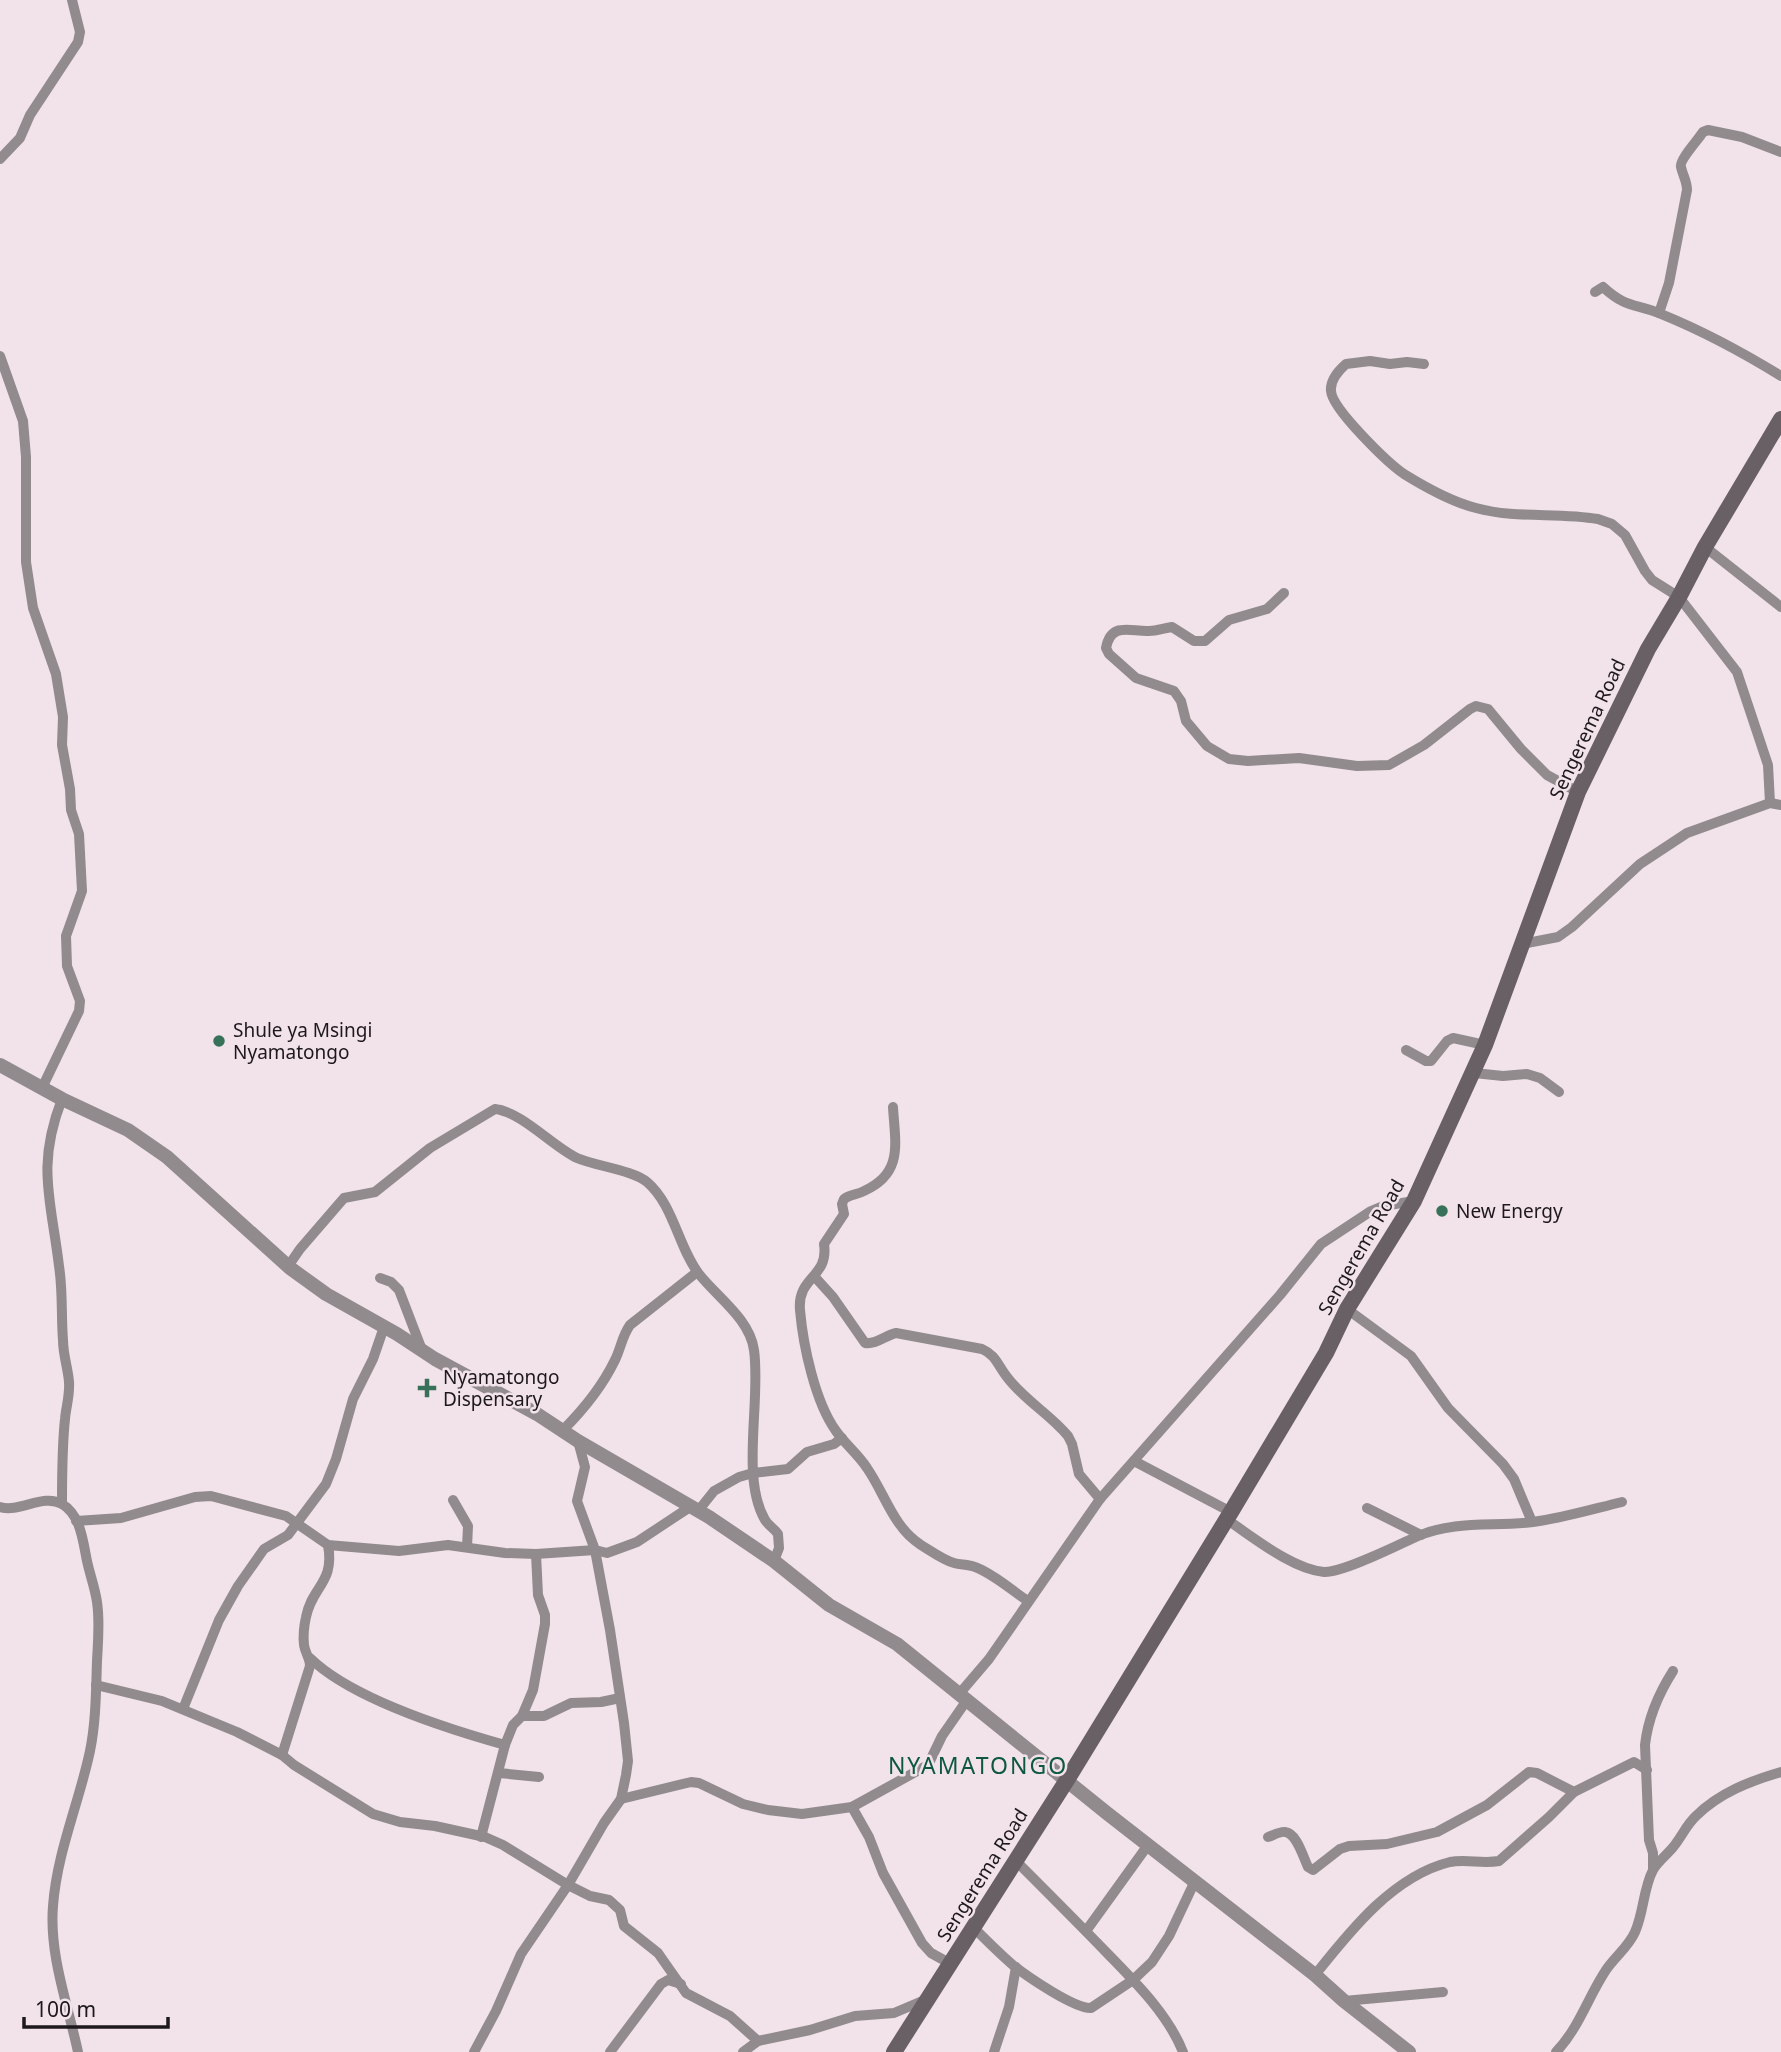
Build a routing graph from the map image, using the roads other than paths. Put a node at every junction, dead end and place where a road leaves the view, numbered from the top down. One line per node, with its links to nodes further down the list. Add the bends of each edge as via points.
1 (72, 0): 3 (street, via 78,42 20,138)
2 (1781, 152): 5 (street, via 1708,130 1683,158 1680,166 1687,190 1670,284)
3 (0, 159)
4 (1595, 292): 5 (street, via 1603,287 1627,305)
5 (1659, 313): 8 (street, via 1736,348)
6 (0, 356): 21 (street, via 23,421 26,562 33,608 58,684 62,745 79,834 82,878 66,936 79,1010)
7 (1424, 364): 12 (street, via 1370,360 1346,364 1333,380 1332,398 1352,425 1402,472 1451,500 1486,510 1583,516 1612,524 1625,535 1653,580)
8 (1781, 376)
9 (1781, 419): 10 (main road, Sengerema Road)
10 (1704, 547): 12 (main road, Sengerema Road); 13 (street)
11 (1284, 593): 14 (street, via 1267,609 1228,620 1205,641 1194,641 1172,627 1125,628 1109,639 1106,648 1136,678 1174,691 1186,720 1207,747 1229,759 1299,758 1389,765 1470,709 1482,707 1547,775)
12 (1679, 597): 14 (main road, Sengerema Road, via 1647,649); 15 (street, via 1742,682)
13 (1781, 607)
14 (1578, 792): 16 (main road, Sengerema Road)
15 (1775, 804): 16 (street, via 1687,833 1640,864 1558,937)
16 (1522, 944): 17 (main road, Sengerema Road)
17 (1485, 1045): 18 (street, via 1453,1038 1435,1058 1426,1061); 20 (main road, Sengerema Road)
18 (1406, 1050)
19 (0, 1065): 21 (street)
20 (1474, 1073): 22 (street, via 1527,1074); 25 (main road, Sengerema Road)
21 (42, 1088): 23 (street)
22 (1559, 1092)
23 (62, 1099): 26 (street, via 128,1130 167,1157); 41 (street, via 46,1169 70,1392)
24 (893, 1107): 28 (street, via 892,1170 863,1192 844,1199 844,1214 824,1244 825,1259)
25 (1414, 1201): 30 (main road, Sengerema Road); 36 (street, via 1371,1211 1321,1244)
26 (290, 1268): 27 (street, via 300,1249 344,1198 375,1192 430,1148 497,1108 575,1157 646,1181 667,1209); 31 (street)
27 (697, 1272): 33 (street, via 630,1325 597,1392); 37 (street, via 751,1335 756,1376)
28 (814, 1276): 34 (street, via 802,1289 800,1309 814,1387); 38 (street, via 865,1343 896,1333 989,1352 1019,1391 1068,1436 1079,1474)
29 (380, 1278): 32 (street, via 399,1290)
30 (1347, 1309): 45 (main road, Sengerema Road, via 1326,1353); 47 (street, via 1411,1356 1448,1408 1514,1479)
31 (384, 1327): 32 (street); 48 (street, via 353,1399 330,1476)
32 (424, 1353): 33 (street)
33 (563, 1430): 35 (street)
34 (842, 1438): 37 (street, via 807,1452 788,1469); 55 (street, via 868,1468 897,1521 920,1545 954,1563 986,1572)
35 (578, 1441): 44 (street); 52 (street, via 585,1467 577,1501)
36 (1133, 1461): 38 (street); 45 (street)
37 (753, 1473): 44 (street, via 714,1491); 54 (street, via 763,1517 779,1534)
38 (1100, 1499): 55 (street)
39 (453, 1500): 51 (street, via 468,1526)
40 (1622, 1502): 47 (street)
41 (62, 1504): 42 (street); 46 (street)
42 (0, 1507)
43 (1367, 1508): 49 (street)
44 (694, 1509): 52 (street, via 637,1542 607,1553); 54 (street)
45 (1228, 1516): 49 (street, via 1294,1562 1328,1572); 69 (main road, Sengerema Road)
46 (76, 1521): 48 (street, via 121,1518 211,1496); 58 (street, via 97,1602)
47 (1532, 1522): 49 (street, via 1465,1525)
48 (297, 1523): 50 (street); 61 (street, via 287,1537 264,1549 238,1586)
49 (1421, 1535)
50 (328, 1545): 51 (street, via 399,1551); 56 (street, via 328,1573 306,1614 304,1644)
51 (467, 1547): 53 (street)
52 (595, 1550): 53 (street); 60 (street)
53 (536, 1554): 62 (street, via 545,1624 533,1690)
54 (774, 1561): 59 (street, via 829,1605 897,1644)
55 (1028, 1601): 59 (street)
56 (310, 1658): 63 (street, via 332,1677 394,1707); 64 (street)
57 (1673, 1671): 65 (street, via 1646,1729)
58 (96, 1685): 61 (street); 91 (street, via 90,1750 63,1842 53,1905 58,1968)
59 (964, 1697): 69 (street); 72 (street, via 928,1765)
60 (620, 1698): 62 (street, via 571,1703 544,1716); 71 (street, via 628,1761)
61 (183, 1709): 64 (street)
62 (522, 1716): 63 (street)
63 (505, 1745): 67 (street)
64 (282, 1755): 73 (street, via 373,1814)
65 (1647, 1770): 70 (street, via 1634,1762); 77 (street)
66 (1781, 1772): 77 (street, via 1744,1784 1710,1803)
67 (499, 1773): 68 (street); 73 (street)
68 (539, 1777)
69 (1067, 1780): 75 (street); 76 (main road, Sengerema Road)
70 (1574, 1792): 74 (street, via 1529,1772 1487,1805 1437,1832 1388,1844 1349,1846 1313,1870 1289,1833); 84 (street, via 1499,1861 1461,1860 1417,1874 1366,1915)
71 (621, 1799): 72 (street, via 691,1782 768,1810 802,1814); 79 (street)
72 (852, 1807): 82 (street, via 922,1943)
73 (481, 1836): 79 (street)
74 (1268, 1838)
75 (1148, 1845): 78 (street); 81 (street)
76 (1015, 1860): 80 (main road, Sengerema Road); 81 (street)
77 (1653, 1870): 99 (street, via 1634,1936 1605,1971 1581,2019)
78 (1195, 1881): 84 (street); 85 (street, via 1161,1951)
79 (568, 1885): 86 (street, via 614,1903 624,1926 659,1953); 92 (street, via 521,1954)
80 (974, 1928): 82 (main road, Sengerema Road); 83 (street)
81 (1086, 1931): 85 (street)
82 (951, 1964): 88 (main road, Sengerema Road)
83 (1016, 1967): 85 (street, via 1085,2008 1097,2006); 96 (street)
84 (1315, 1975): 89 (street)
85 (1133, 1980): 97 (street, via 1163,2017)
86 (681, 1984): 90 (street, via 686,1993 730,2016); 93 (street, via 668,1980 661,1984)
87 (1443, 1992): 89 (street)
88 (927, 1999): 90 (street, via 894,2013 855,2016); 95 (main road, Sengerema Road)
89 (1344, 2001): 98 (street)
90 (758, 2041): 94 (street)
91 (78, 2052)
92 (474, 2052)
93 (610, 2052)
94 (743, 2052)
95 (894, 2052)
96 (994, 2052)
97 (1183, 2052)
98 (1409, 2052)
99 (1556, 2052)

